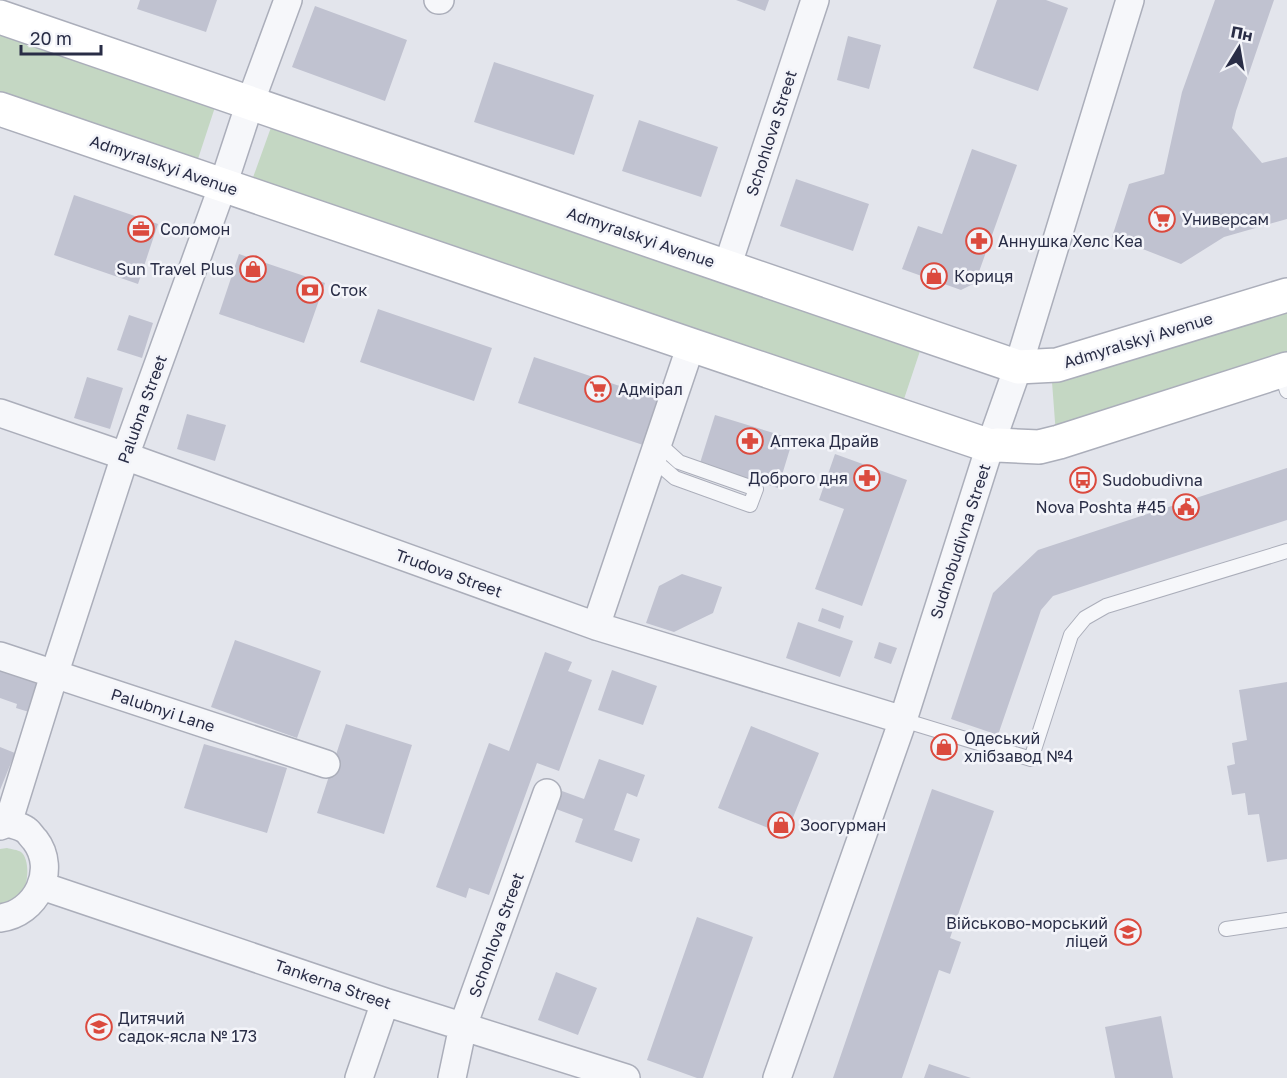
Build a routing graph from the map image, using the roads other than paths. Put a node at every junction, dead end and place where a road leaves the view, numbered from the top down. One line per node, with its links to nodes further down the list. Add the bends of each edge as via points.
1 (288, 0): 5 (street, Palubna Street)
2 (815, 0): 8 (street, Schohlova Street)
3 (1130, 0): 11 (street, Sudnobudivna Street)
4 (0, 17): 5 (main road, Admyralskyi Avenue)
5 (250, 103): 7 (street, Palubna Street); 8 (main road, Admyralskyi Avenue)
6 (0, 109): 7 (main road, Admyralskyi Avenue)
7 (223, 185): 10 (main road, Admyralskyi Avenue); 16 (street, Palubna Street)
8 (727, 267): 11 (main road, Admyralskyi Avenue)
9 (1287, 295): 11 (main road, Admyralskyi Avenue, via 1057,365)
10 (691, 345): 14 (main road, Admyralskyi Avenue); 15 (street)
11 (1018, 367): 14 (street, Sudnobudivna Street)
12 (1285, 377): 14 (main road, Admyralskyi Avenue, via 1039,447)
13 (0, 413): 16 (street, Trudova Street)
14 (990, 446): 21 (street, Sudnobudivna Street)
15 (655, 451): 15 (lane, via 756,489 750,505 675,478); 18 (street)
16 (125, 456): 18 (street, Trudova Street); 20 (street, Palubna Street)
17 (1287, 551): 21 (lane, via 1106,606 1085,618 1071,635 1031,759)
18 (596, 626): 21 (street, Trudova Street)
19 (0, 656): 20 (street, Palubnyi Lane)
20 (54, 675): 22 (street, Palubnyi Lane); 24 (street, Palubna Street)
21 (903, 720): 34 (street, Sudnobudivna Street)
22 (326, 764)
23 (547, 793): 30 (street, Schohlova Street)
24 (4, 824): 25 (street, Palubna Street, via 27,830 39,846 45,866)
25 (42, 886): 26 (street, via 30,905 11,917); 29 (street, Tankerna Street)
26 (0, 918)
27 (1287, 920): 28 (lane)
28 (1226, 929)
29 (385, 1002): 30 (street, Tankerna Street); 31 (street)
30 (463, 1026): 32 (street, Schohlova Street); 33 (street, Tankerna Street)
31 (359, 1078)
32 (452, 1078)
33 (626, 1078)
34 (777, 1078)

